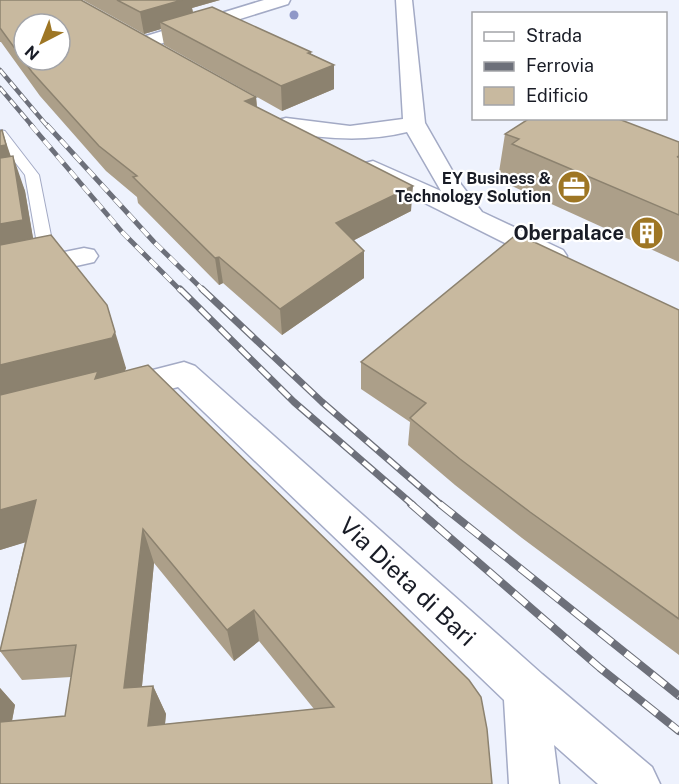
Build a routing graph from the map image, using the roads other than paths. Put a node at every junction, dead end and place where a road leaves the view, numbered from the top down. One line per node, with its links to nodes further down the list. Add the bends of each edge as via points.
1 (282, 0): 3 (main road, via 130,38)
2 (405, 0): 7 (main road)
3 (171, 61)
4 (266, 113): 5 (main road)
5 (286, 125): 7 (main road); 8 (main road)
6 (0, 134): 11 (lane, via 32,175 28,184)
7 (408, 141): 8 (main road); 9 (main road)
8 (357, 160): 9 (main road)
9 (478, 220): 12 (main road)
10 (84, 256): 11 (main road)
11 (48, 264): 13 (main road)
12 (573, 265)
13 (0, 274)
14 (92, 398): 15 (main road, Via Dieta di Bari, via 184,374)
15 (526, 690): 16 (main road); 17 (main road, Via Dieta di Bari)
16 (534, 784)
17 (635, 784)

